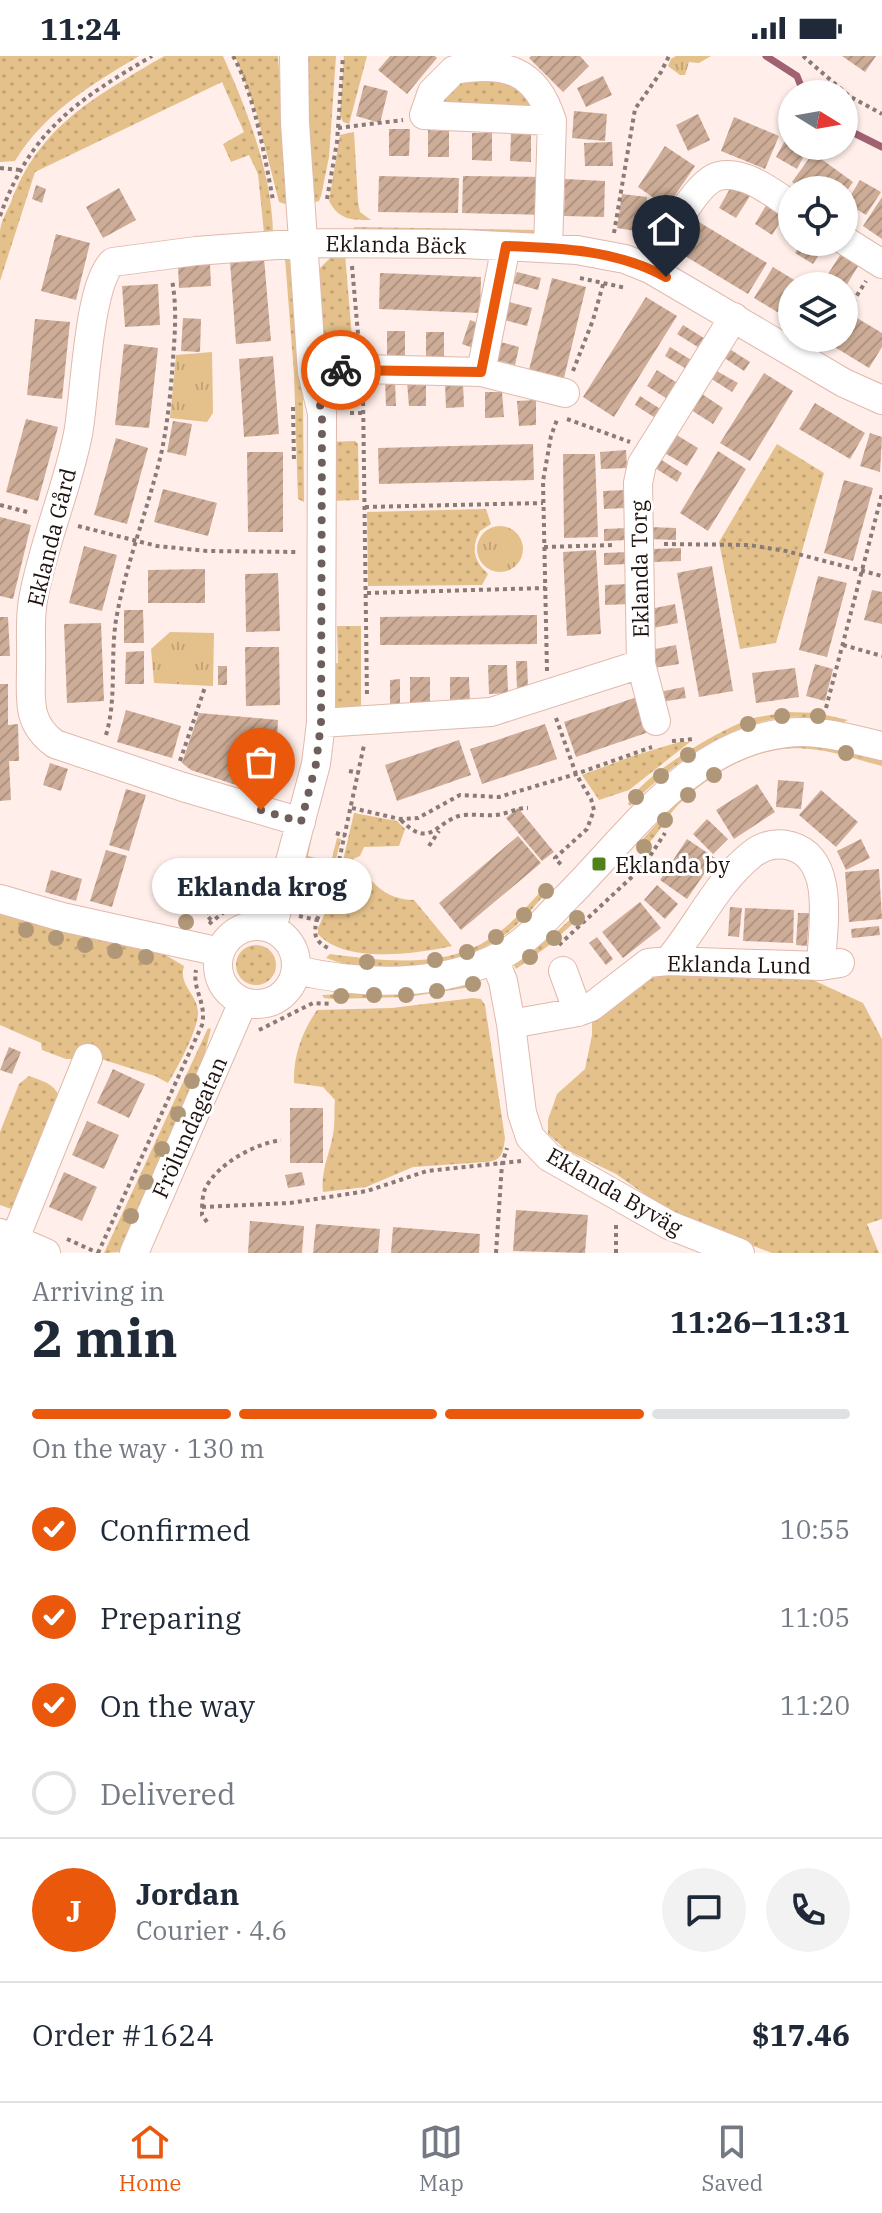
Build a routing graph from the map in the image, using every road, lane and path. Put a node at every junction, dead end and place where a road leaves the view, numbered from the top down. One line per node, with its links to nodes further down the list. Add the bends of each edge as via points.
1 (152, 56): 12 (path, via 75,105 51,126)
2 (233, 56): 16 (path, via 241,68)
3 (294, 56): 16 (street)
4 (343, 56): 10 (path)
5 (669, 56): 21 (path, via 635,109)
6 (803, 56): 7 (path, via 849,96)
7 (882, 114)
8 (424, 115): 9 (street); 9 (street, via 432,92 454,70 499,66 534,86); 10 (path)
9 (552, 121): 18 (street)
10 (338, 128): 14 (path)
11 (0, 168): 12 (path)
12 (20, 170): 15 (path)
13 (778, 197): 24 (street, via 737,176 716,176 695,196)
14 (327, 206)
15 (0, 216)
16 (292, 244): 17 (street, Eklanda Bäck); 20 (street, Eklanda Gård); 31 (street)
17 (506, 246): 18 (street, Eklanda Bäck); 32 (street)
18 (548, 248): 21 (street, Eklanda Bäck)
19 (858, 249): 22 (street)
20 (182, 252): 44 (street, Eklanda Gård, via 117,260 103,274 78,436); 45 (path, via 166,428)
21 (609, 256): 24 (street, Eklanda Bäck); 26 (path)
22 (880, 262): 28 (path)
23 (364, 263): 30 (path, via 352,263)
24 (650, 269): 29 (street, Eklanda Bäck)
25 (577, 278): 26 (path)
26 (603, 284): 27 (path); 35 (path)
27 (629, 289)
28 (858, 295)
29 (734, 317): 34 (street, Eklanda Bäck); 38 (street, Eklanda Torg)
30 (361, 369): 31 (street); 32 (street); 37 (path)
31 (312, 372): 36 (street)
32 (481, 372): 35 (street)
33 (293, 399): 39 (path)
34 (882, 400)
35 (562, 405): 38 (path); 41 (path, via 547,453)
36 (336, 413): 37 (path); 60 (street)
37 (364, 413): 43 (path)
38 (651, 449): 46 (street, Eklanda Torg, via 638,483)
39 (295, 475)
40 (882, 497): 49 (path)
41 (543, 503): 43 (path); 47 (path)
42 (0, 505): 44 (path)
43 (365, 507): 52 (path)
44 (54, 519): 45 (path); 64 (street, Eklanda Gård, via 33,600 34,721 55,744)
45 (135, 541): 48 (path, via 207,551 297,552); 64 (path, via 116,620 113,703)
46 (640, 545): 47 (path); 49 (path, via 749,545); 55 (street, Eklanda Torg)
47 (544, 547): 51 (path)
48 (297, 566)
49 (862, 571): 50 (path); 53 (path)
50 (882, 576)
51 (546, 588): 52 (path); 57 (path)
52 (367, 593): 59 (path)
53 (843, 645): 54 (path); 58 (path)
54 (882, 656)
55 (641, 664): 57 (street, Eklanda Torg); 61 (street)
56 (205, 687): 68 (path)
57 (548, 692): 59 (street, Eklanda Torg, via 491,712); 67 (path)
58 (825, 711)
59 (366, 720): 60 (street, Eklanda Torg); 66 (path)
60 (321, 723): 72 (street)
61 (658, 737): 62 (path); 67 (path)
62 (701, 739)
63 (882, 746): 87 (street, via 824,734 787,733 714,757 644,817 535,930)
64 (100, 759): 68 (street, Eklanda Gård)
65 (349, 771): 66 (path)
66 (359, 773): 69 (path)
67 (576, 774): 71 (path, via 499,797 460,795 418,818); 77 (path, via 594,810 587,829 555,858 562,865)
68 (172, 783): 72 (street, Eklanda Gård)
69 (351, 808): 71 (path); 75 (path)
70 (528, 808): 73 (path, via 465,815)
71 (400, 819): 73 (path, via 424,834)
72 (301, 822): 83 (street)
73 (440, 829): 76 (path)
74 (336, 833): 75 (path)
75 (345, 836): 82 (path)
76 (429, 846)
77 (569, 857)
78 (261, 870): 81 (path, via 245,903)
79 (0, 899): 85 (street)
80 (208, 902): 81 (path)
81 (211, 920): 85 (path, via 206,928)
82 (317, 920)
83 (272, 929): 85 (street, via 244,928); 89 (street, via 291,945)
84 (325, 947): 86 (path)
85 (211, 950): 91 (street, via 220,979); 102 (path, via 194,975 203,1003 202,1025)
86 (338, 952)
87 (494, 960): 89 (street, via 449,974 379,980); 93 (street, Eklanda Byväg)
88 (668, 961): 88 (street, Eklanda Lund, via 830,965 816,863 800,849 777,844 752,854); 92 (street, Eklanda Lund, via 648,963)
89 (296, 970): 91 (street, via 289,988 274,1000)
90 (563, 971): 92 (street)
91 (243, 1002): 103 (street, Frölundagatan)
92 (578, 1012): 93 (street, Eklanda Lund)
93 (511, 1024): 105 (street, Eklanda Byväg, via 522,1113 538,1146 669,1225)
94 (88, 1058): 100 (street)
95 (281, 1140): 98 (path, via 267,1142 222,1169 206,1188)
96 (528, 1160): 97 (path)
97 (502, 1164): 98 (path, via 427,1171 367,1191 290,1203); 104 (path)
98 (202, 1207): 99 (path)
99 (207, 1222)
100 (8, 1242): 101 (street)
101 (46, 1253)
102 (98, 1253)
103 (134, 1253)
104 (496, 1253)
105 (740, 1253)

